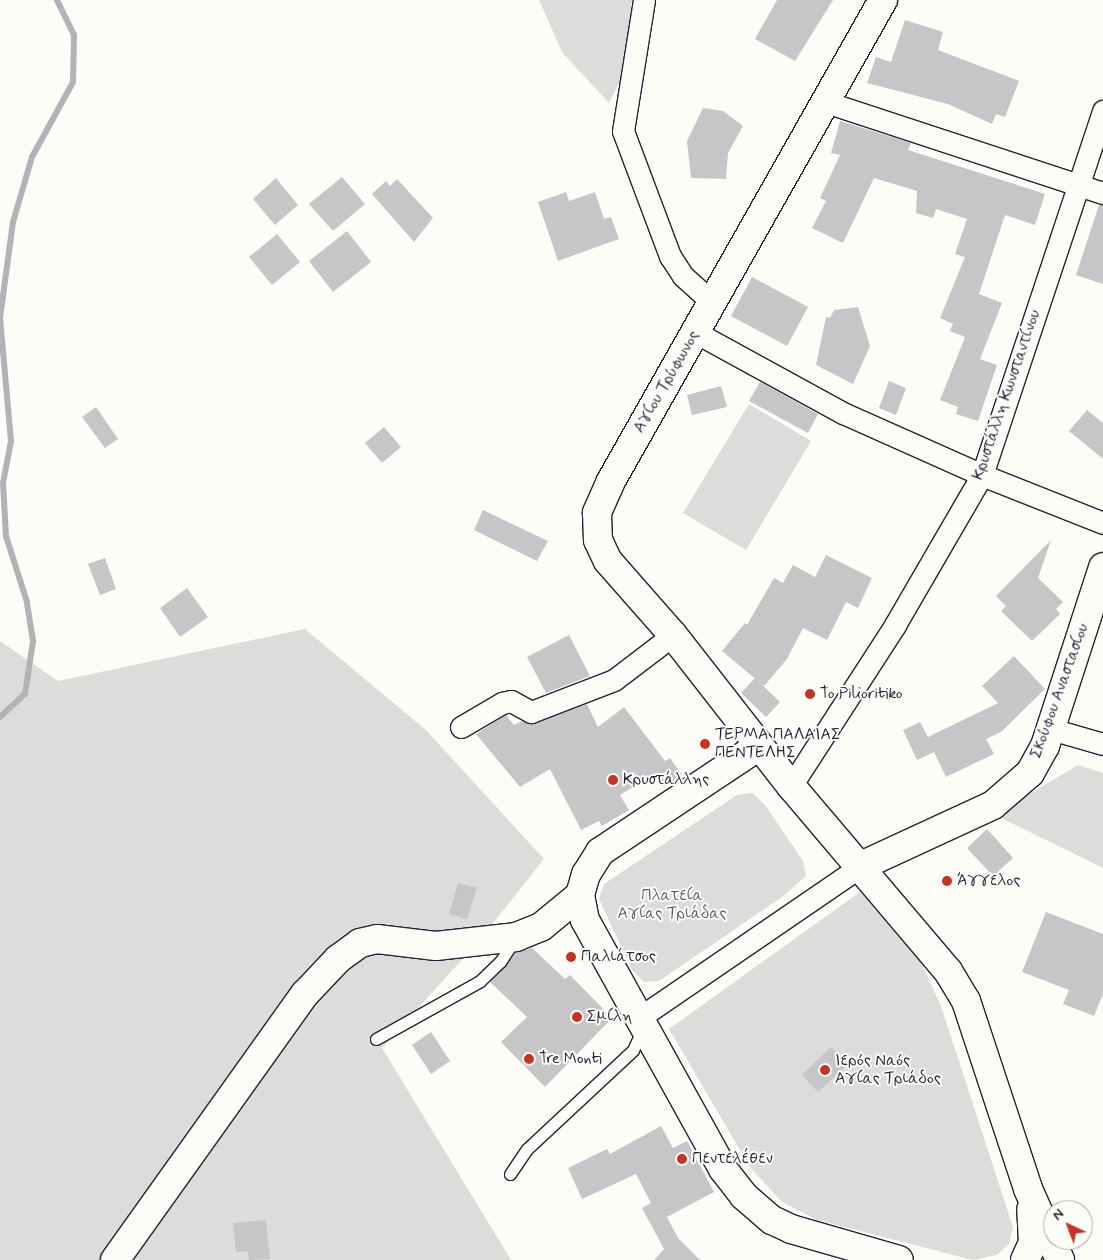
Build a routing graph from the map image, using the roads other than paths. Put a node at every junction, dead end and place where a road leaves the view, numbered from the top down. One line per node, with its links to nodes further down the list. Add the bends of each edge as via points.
1 (644, 0): 7 (street, via 623,131 670,256 684,276)
2 (883, 0): 3 (main road, Αγίου Τρύφωνος)
3 (826, 102): 5 (street); 7 (main road, Αγίου Τρύφωνος)
4 (1103, 111): 5 (street, Κρυστάλλη Κωνσταντίνου)
5 (1078, 184): 6 (street); 9 (street, Κρυστάλλη Κωνσταντίνου)
6 (1103, 193)
7 (712, 302): 8 (main road, Αγίου Τρύφωνος)
8 (695, 332): 9 (street, via 843,413); 12 (main road, Αγίου Τρύφωνος, via 597,513 598,540 608,561)
9 (982, 475): 10 (street); 17 (street, Κρυστάλλη Κωνσταντίνου, via 895,625)
10 (1103, 523)
11 (1103, 567): 14 (main road, Σκούφου Αναστασίου)
12 (673, 635): 13 (street, via 614,680 530,712 511,701 502,703); 16 (main road, Αγίου Τρύφωνος)
13 (461, 727)
14 (1051, 729): 15 (street); 18 (main road, Σκούφου Αναστασίου, via 1030,773 1007,796)
15 (1103, 744)
16 (760, 746): 17 (main road); 19 (main road, via 600,852 586,874)
17 (791, 786): 18 (main road)
18 (861, 866): 21 (street); 24 (main road, via 943,964 966,1001)
19 (580, 895): 20 (main road, via 541,927); 21 (main road, via 584,920)
20 (516, 937): 22 (lane, via 500,962 480,981); 25 (main road, via 436,946 377,939 360,943 338,959 305,994)
21 (641, 1023): 23 (lane, via 633,1050 527,1149); 26 (main road, via 723,1169 759,1210 791,1229)
22 (376, 1039)
23 (510, 1174)
24 (1028, 1189): 27 (main road, via 1034,1230); 28 (main road)
25 (115, 1260)
26 (899, 1260)
27 (1025, 1260)
28 (1060, 1260)

